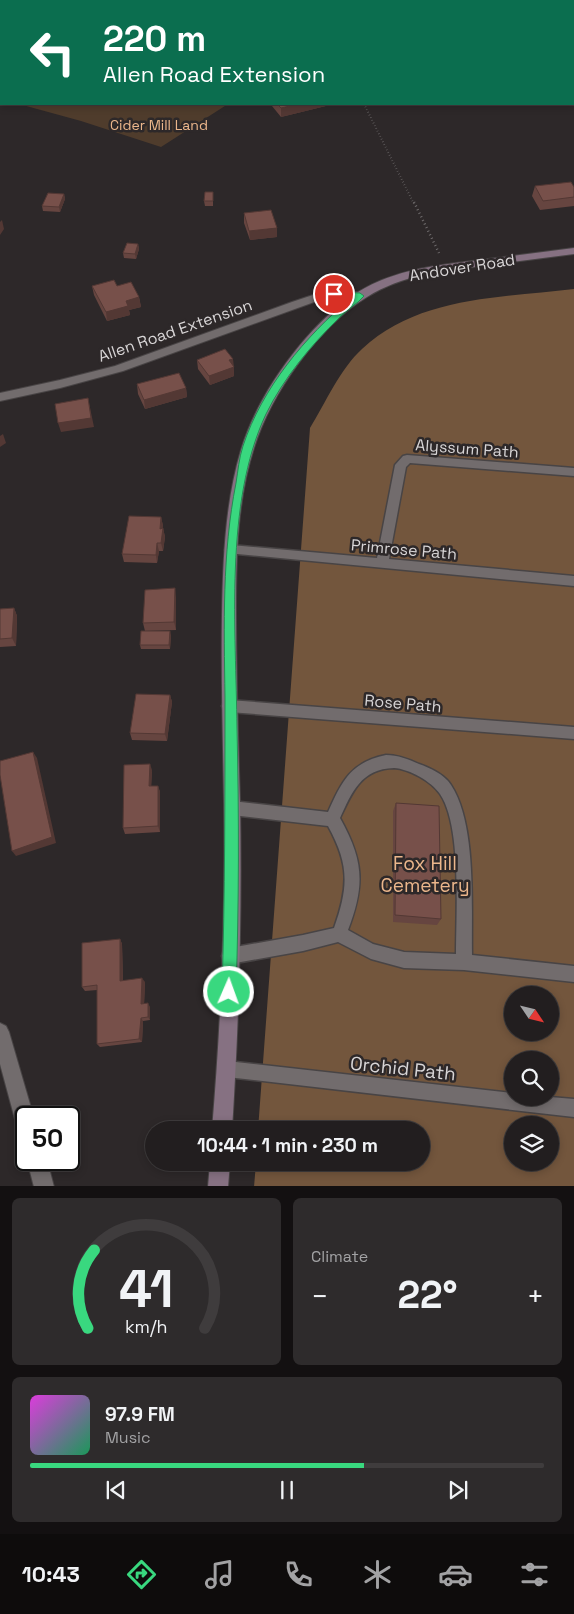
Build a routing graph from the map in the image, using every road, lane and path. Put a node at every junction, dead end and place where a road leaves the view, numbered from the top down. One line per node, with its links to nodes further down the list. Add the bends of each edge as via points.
1 (365, 105): 3 (path)
2 (574, 252): 3 (main road, Andover Road)
3 (446, 267): 4 (main road, Andover Road, via 400,277)
4 (360, 296): 5 (street, Allen Road Extension, via 334,294 316,298 111,371); 7 (main road, Andover Road, via 336,316 300,355 262,413 248,446 240,480)
5 (0, 397)
6 (574, 472): 8 (lane, Alyssum Path, via 407,459 401,465)
7 (231, 550): 8 (lane, Primrose Path); 10 (main road, Andover Road)
8 (382, 563): 9 (lane, Primrose Path)
9 (574, 581)
10 (230, 706): 11 (lane, Rose Path); 12 (main road, Andover Road)
11 (574, 734)
12 (232, 808): 13 (lane); 15 (main road, Andover Road)
13 (332, 819): 14 (lane, via 346,843 355,880 351,904); 16 (lane, via 350,781 360,770 379,763 396,762 424,773 446,788 456,810 461,839)
14 (339, 934): 15 (lane); 16 (lane, via 372,951 404,960)
15 (230, 956): 19 (main road, Andover Road)
16 (464, 962): 17 (lane)
17 (574, 974)
18 (0, 1032): 20 (street)
19 (227, 1069): 21 (lane, Orchid Path); 22 (main road, Andover Road)
20 (21, 1106)
21 (574, 1108)
22 (223, 1121)
23 (40, 1171): 25 (street)
24 (219, 1171): 26 (main road)
25 (44, 1186)
26 (218, 1186)

